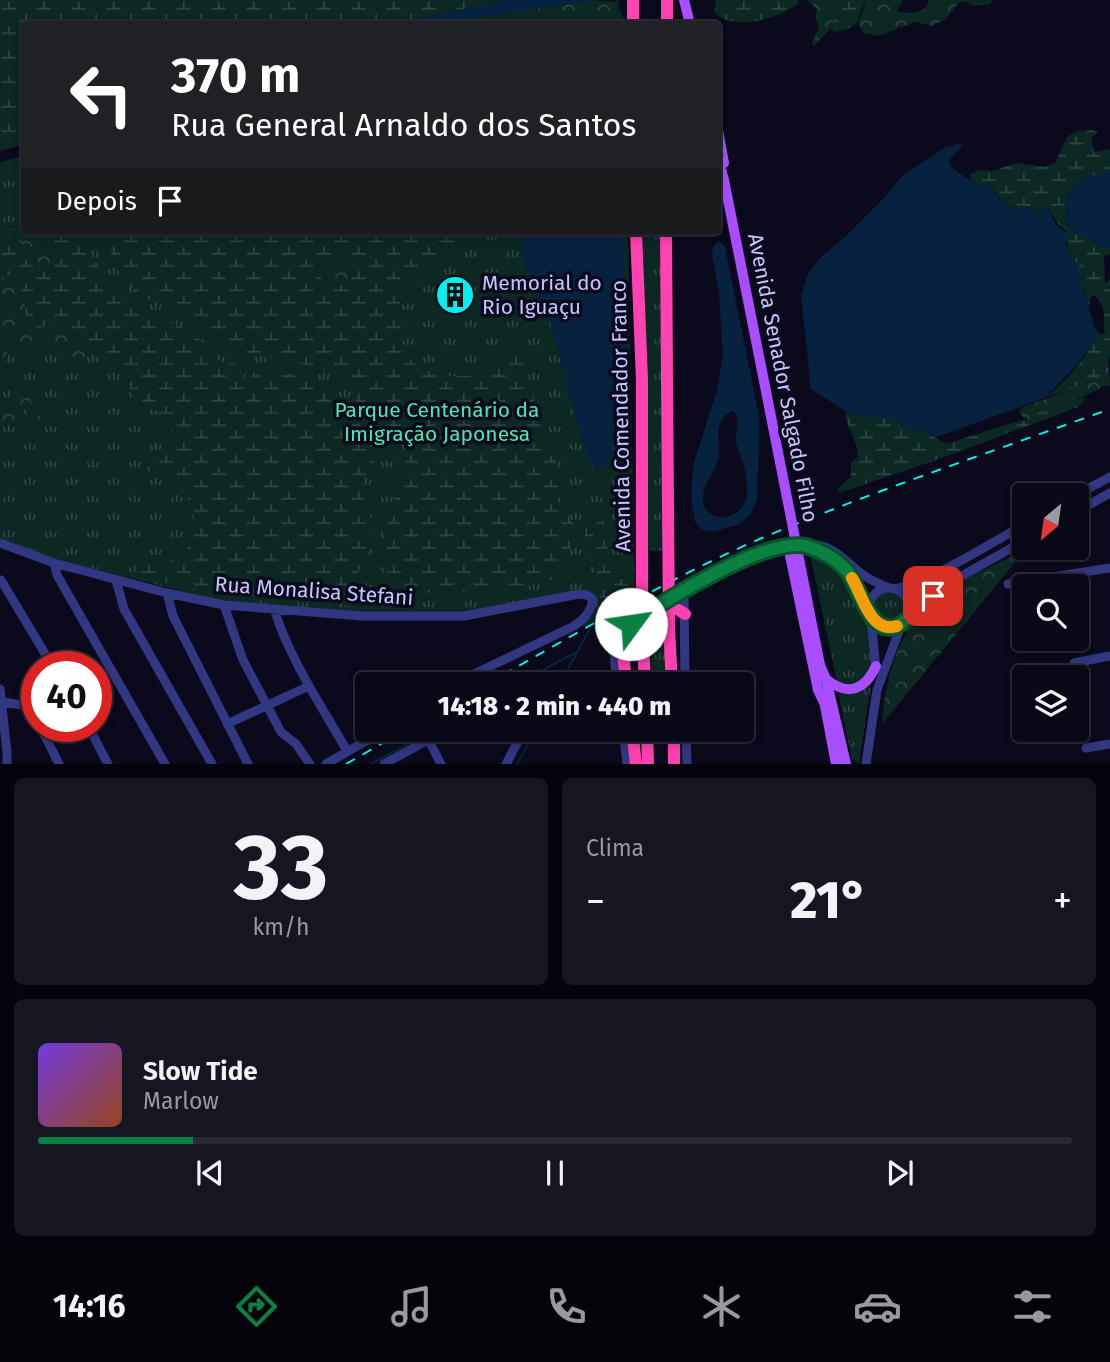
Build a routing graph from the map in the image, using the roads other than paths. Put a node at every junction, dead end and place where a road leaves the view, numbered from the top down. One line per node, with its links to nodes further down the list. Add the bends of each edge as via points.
1 (633, 0): 4 (highway)
2 (667, 0): 5 (highway)
3 (684, 0): 6 (main road)
4 (633, 21)
5 (667, 21)
6 (689, 21)
7 (721, 147): 9 (main road, Avenida Senador Salgado Filho)
8 (721, 168): 9 (main road, Avenida Senador Salgado Filho)
9 (724, 180): 38 (main road, Avenida Senador Salgado Filho, bridge)
10 (636, 235): 43 (highway, Avenida Comendador Franco, bridge)
11 (666, 235): 44 (highway, bridge)
12 (1110, 477): 13 (street)
13 (1089, 488)
14 (1110, 493): 15 (street)
15 (1089, 505)
16 (1012, 532): 26 (street, via 946,569)
17 (0, 543): 21 (street, Rua Monalisa Stefani)
18 (788, 546): 19 (street); 27 (street, via 754,554); 51 (main road)
19 (804, 546): 26 (street, via 820,544 833,550 861,573); 33 (street, via 846,570)
20 (1012, 548): 34 (street, via 944,586)
21 (54, 563): 24 (street, Rua Monalisa Stefani); 78 (street)
22 (1110, 568): 25 (street)
23 (1, 580): 35 (street)
24 (116, 580): 28 (street, Rua Monalisa Stefani); 79 (street, via 124,609)
25 (1007, 584)
26 (892, 589): 33 (street, via 873,596); 34 (street, via 908,601)
27 (684, 592): 29 (street); 32 (street)
28 (167, 593): 30 (street, Rua Monalisa Stefani); 54 (street, via 173,616)
29 (675, 597): 32 (street); 41 (street, via 631,624 616,639)
30 (224, 605): 31 (street, Rua Monalisa Stefani); 52 (street, via 243,660)
31 (274, 609): 40 (street, Rua Monalisa Stefani, via 362,616 464,616 574,595 585,594 593,600 574,626); 47 (street)
32 (685, 610): 42 (highway, via 665,609 635,629 627,641); 45 (street)
33 (870, 613): 34 (street, via 885,627); 39 (street)
34 (904, 620): 49 (street)
35 (43, 651)
36 (1110, 656): 37 (street)
37 (1074, 663)
38 (820, 665): 46 (main road, Avenida Senador Salgado Filho); 51 (main road, Avenida Senador Salgado Filho)
39 (876, 666): 46 (main road, via 867,681 853,689); 49 (street)
40 (478, 672)
41 (616, 672)
42 (626, 672)
43 (644, 672)
44 (671, 672)
45 (685, 672)
46 (826, 679): 88 (main road, Avenida Senador Salgado Filho)
47 (309, 686): 52 (street); 68 (street)
48 (0, 689): 50 (street)
49 (877, 690): 70 (street)
50 (3, 702): 53 (street); 69 (street)
51 (824, 703): 87 (main road, Avenida Senador Salgado Filho)
52 (267, 704): 54 (street); 81 (street, via 281,732)
53 (21, 705)
54 (227, 724): 80 (street)
55 (48, 742): 76 (street)
56 (96, 742): 77 (street)
57 (363, 742): 68 (street)
58 (423, 742): 72 (street)
59 (430, 742): 83 (street)
60 (518, 742): 84 (street)
61 (624, 742): 85 (street)
62 (636, 742): 73 (highway)
63 (646, 742): 73 (highway)
64 (674, 742): 71 (highway)
65 (686, 742): 86 (street)
66 (1110, 744): 67 (street)
67 (1086, 748)
68 (347, 751): 82 (street)
69 (7, 752): 74 (street); 75 (street)
70 (865, 760)
71 (674, 761)
72 (390, 762)
73 (644, 762)
74 (7, 764)
75 (13, 764)
76 (59, 764)
77 (108, 764)
78 (165, 764)
79 (212, 764)
80 (248, 764)
81 (310, 764)
82 (326, 764)
83 (441, 764)
84 (506, 764)
85 (627, 764)
86 (687, 764)
87 (836, 764)
88 (846, 764)

